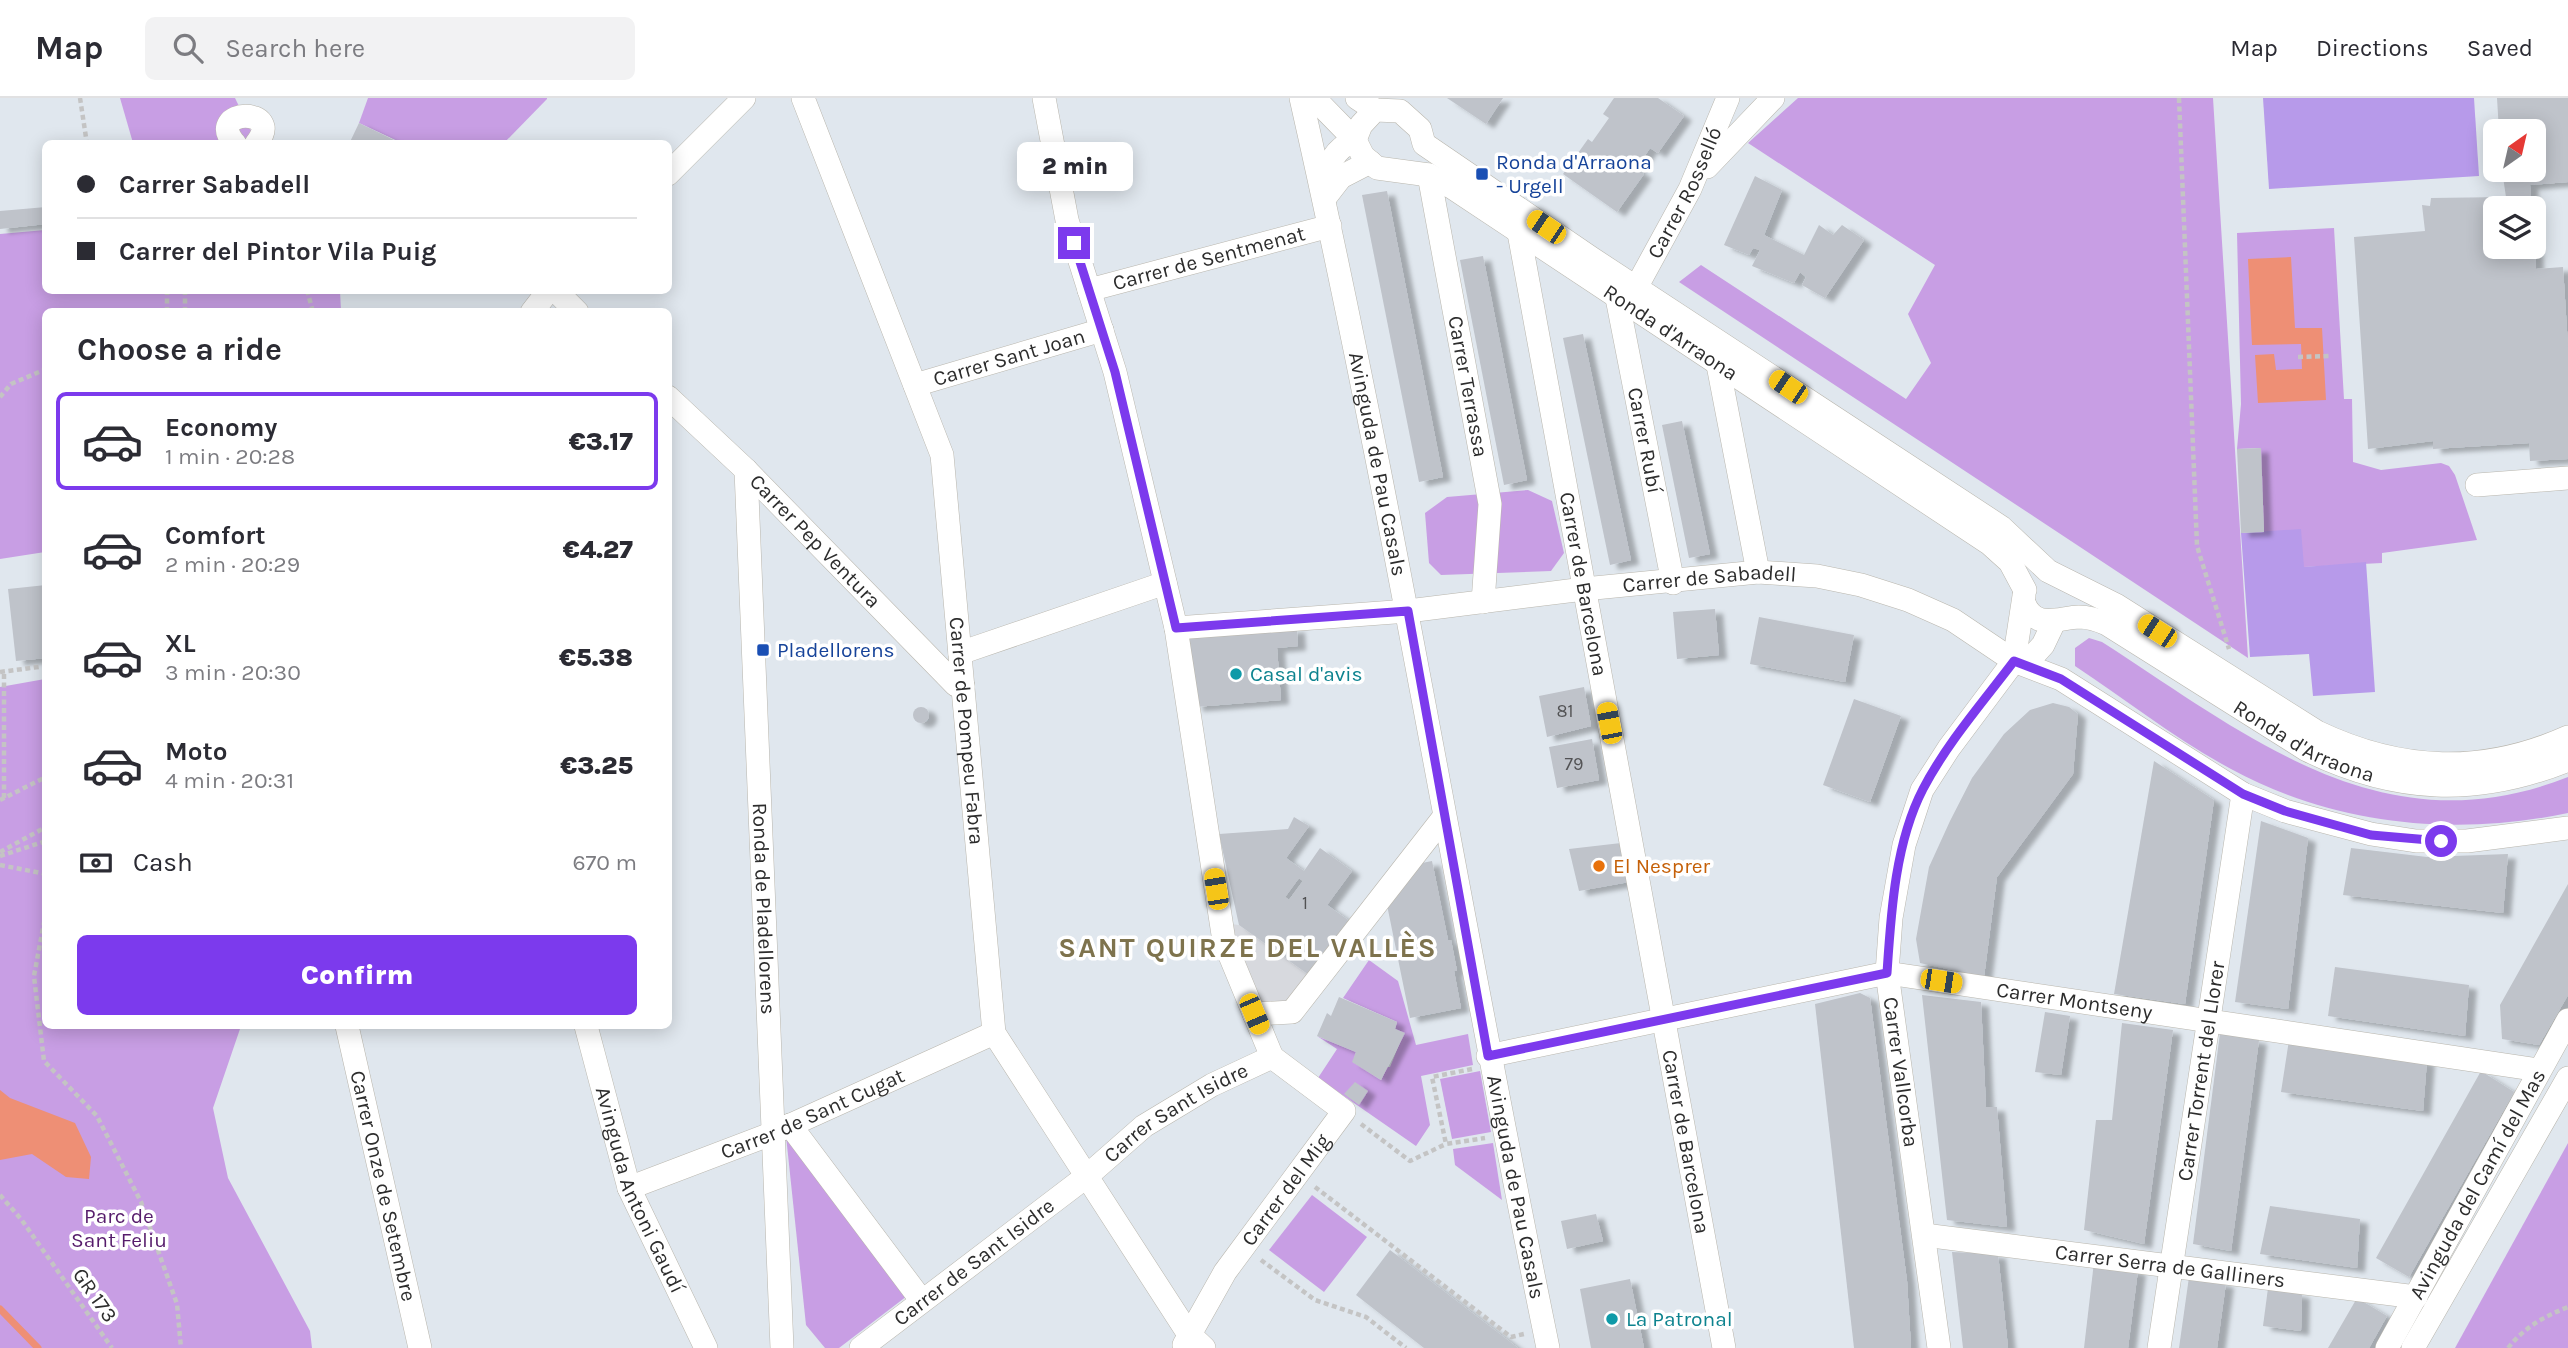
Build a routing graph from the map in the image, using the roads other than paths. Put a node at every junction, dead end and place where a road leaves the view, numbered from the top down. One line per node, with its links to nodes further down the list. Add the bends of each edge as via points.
1 (803, 98): 33 (street, Carrer de Pompeu Fabra)
2 (1044, 98): 25 (street, via 1067,220)
3 (1301, 98): 21 (street, Avinguda de Pau Casals)
4 (1314, 98): 14 (street)
5 (1773, 98): 11 (street)
6 (1721, 101): 11 (street); 20 (street, Carrer Rosselló)
7 (735, 103): 17 (street)
8 (1366, 104): 9 (street, Ronda d'Arraona); 14 (street, Ronda d'Arraona)
9 (1404, 104): 15 (street, Ronda d'Arraona)
10 (244, 106): 12 (street, via 230,124); 13 (street, via 260,124)
11 (1754, 119): 20 (street, via 1716,155)
12 (232, 140)
13 (259, 140)
14 (1355, 140): 16 (street); 21 (street, Ronda d'Arraona, via 1342,145 1331,160)
15 (1424, 144): 18 (street); 24 (street, Ronda d'Arraona)
16 (1370, 162): 18 (street, Ronda d'Arraona, via 1377,168); 21 (street, via 1341,177)
17 (672, 170)
18 (1400, 171): 19 (street, Ronda d'Arraona)
19 (1429, 175): 23 (street, Ronda d'Arraona); 45 (street, Carrer Terrassa, via 1490,504)
20 (1690, 189): 24 (street, Carrer Rosselló)
21 (1324, 199): 22 (street, Avinguda de Pau Casals)
22 (1330, 226): 25 (street, Carrer de Sentmenat); 46 (street, Avinguda de Pau Casals)
23 (1519, 233): 28 (street, Ronda d'Arraona); 43 (street, Carrer de Barcelona)
24 (1637, 286): 38 (street, Ronda d'Arraona, via 2001,527)
25 (1089, 290): 31 (street)
26 (546, 294): 29 (street)
27 (559, 294): 30 (street)
28 (1617, 298): 32 (street, Ronda d'Arraona); 42 (street, Carrer Rubí)
29 (535, 308)
30 (573, 308)
31 (1102, 330): 33 (street, Carrer Sant Joan); 41 (street)
32 (1718, 365): 39 (street); 44 (street, Ronda d'Arraona, via 1990,544 2010,562)
33 (915, 385): 49 (street, Carrer de Pompeu Fabra, via 942,455)
34 (672, 401): 35 (street, Carrer Pep Ventura)
35 (746, 470): 51 (street, Carrer Pep Ventura, via 956,685); 69 (street, Ronda de Pladellorens)
36 (2568, 478): 37 (street)
37 (2477, 485)
38 (2048, 571): 40 (street, Ronda d'Arraona); 44 (street, via 2038,574)
39 (1758, 572): 42 (street, Carrer de Sabadell); 50 (street, Carrer de Sabadell, via 1850,582 1908,600 1953,620)
40 (2070, 582): 47 (street, via 2073,605); 52 (street, Ronda d'Arraona, via 2126,611 2317,732 2354,748 2410,763 2451,765 2524,754)
41 (1165, 583): 48 (street); 49 (street)
42 (1673, 583): 43 (street, Carrer de Sabadell)
43 (1584, 589): 45 (street, Carrer de Sabadell); 59 (street, Carrer de Barcelona)
44 (2024, 596): 47 (street, Ronda d'Arraona, via 2031,615 2041,621); 50 (street, Carrer Vallcorba)
45 (1483, 602): 46 (street, Carrer de Sabadell)
46 (1408, 611): 48 (street, Carrer de Sabadell); 55 (street, Avinguda de Pau Casals)
47 (2058, 621): 50 (street, Carrer Vallcorba, via 2033,656); 53 (street, Ronda d'Arraona, via 2081,617 2107,624 2307,750 2369,775 2407,784 2452,786 2529,775)
48 (1176, 628): 58 (street, via 1224,941)
49 (960, 653): 51 (street, Carrer de Pompeu Fabra)
50 (2014, 661): 54 (street, Carrer de Sabadell, via 2061,679); 57 (street, Carrer Vallcorba, via 1922,790 1904,845)
51 (963, 686): 64 (street, Carrer de Pompeu Fabra)
52 (2568, 737)
53 (2568, 760)
54 (2243, 794): 56 (street, Carrer de Sabadell, via 2331,825 2416,841 2467,841); 61 (street, Carrer Torrent del Llorer)
55 (1444, 817): 58 (street, via 1292,1012); 66 (street, Avinguda de Pau Casals)
56 (2568, 828)
57 (1887, 973): 59 (street, Carrer Montseny); 61 (street, Carrer Montseny); 72 (street, Carrer Vallcorba)
58 (1254, 1014): 65 (street)
59 (1663, 1019): 66 (street, Carrer Montseny); 84 (street, Carrer de Barcelona)
60 (2568, 1020): 67 (street, Avinguda del Camí del Mas)
61 (2208, 1021): 67 (street, Carrer Montseny); 73 (street, Carrer Torrent del Llorer)
62 (348, 1029): 79 (street, Carrer Onze de Setembre)
63 (587, 1029): 71 (street, Avinguda Antoni Gaudí)
64 (994, 1033): 69 (street, Carrer de Sant Cugat); 70 (street, Carrer de Pompeu Fabra)
65 (1272, 1058): 70 (street, Carrer Sant Isidre, via 1212,1085 1144,1126); 78 (street, Carrer del Mig, via 1344,1111 1244,1247)
66 (1489, 1061): 77 (street, Avinguda de Pau Casals)
67 (2539, 1070): 74 (street, Avinguda del Camí del Mas)
68 (2568, 1078): 88 (street, Avinguda del Camí del Mas)
69 (780, 1130): 71 (street, Carrer de Sant Cugat); 75 (street); 76 (street, Ronda de Pladellorens)
70 (1087, 1176): 75 (street, Carrer de Sant Isidre); 78 (street, Carrer de Pompeu Fabra)
71 (629, 1188): 80 (street, Avinguda Antoni Gaudí)
72 (1924, 1235): 73 (street, Carrer Serra de Galliners); 85 (street, Carrer Vallcorba)
73 (2171, 1265): 74 (street, Carrer Serra de Galliners); 86 (street, Carrer Torrent del Llorer)
74 (2416, 1297): 87 (street, Avinguda del Camí del Mas)
75 (922, 1301): 83 (street, Carrer de Sant Isidre)
76 (782, 1325): 81 (street, Ronda de Pladellorens); 82 (street)
77 (1546, 1339)
78 (1192, 1343)
79 (420, 1348)
80 (706, 1348)
81 (782, 1348)
82 (800, 1348)
83 (861, 1348)
84 (1724, 1348)
85 (1939, 1348)
86 (2159, 1348)
87 (2387, 1348)
88 (2413, 1348)

